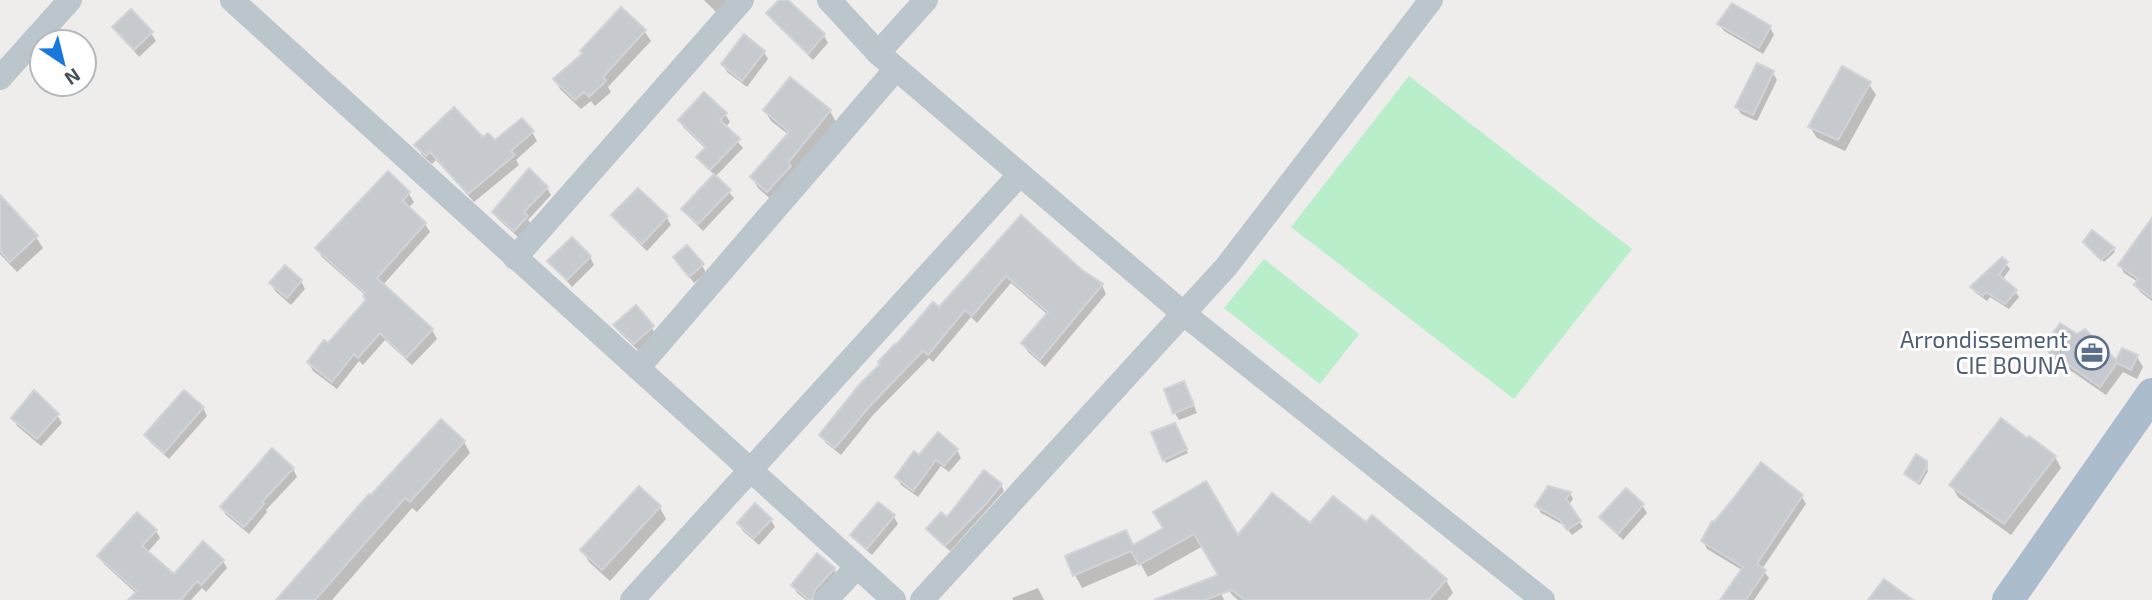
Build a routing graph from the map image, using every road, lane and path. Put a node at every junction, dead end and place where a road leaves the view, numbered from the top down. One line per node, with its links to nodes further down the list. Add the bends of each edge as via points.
1 (70, 0): 8 (street)
2 (232, 0): 10 (street)
3 (742, 0): 10 (street)
4 (829, 0): 7 (street)
5 (926, 0): 7 (street)
6 (1431, 0): 11 (street, via 1226,267)
7 (887, 61): 9 (street); 12 (street)
8 (0, 78)
9 (1020, 174): 11 (street); 14 (street)
10 (516, 258): 12 (street)
11 (1184, 314): 19 (street); 20 (street)
12 (638, 368): 14 (street)
13 (2152, 394): 21 (main road)
14 (750, 469): 15 (street); 16 (street)
15 (858, 566): 17 (street); 18 (street)
16 (632, 600)
17 (826, 600)
18 (894, 600)
19 (922, 600)
20 (1543, 600)
21 (2008, 600)

